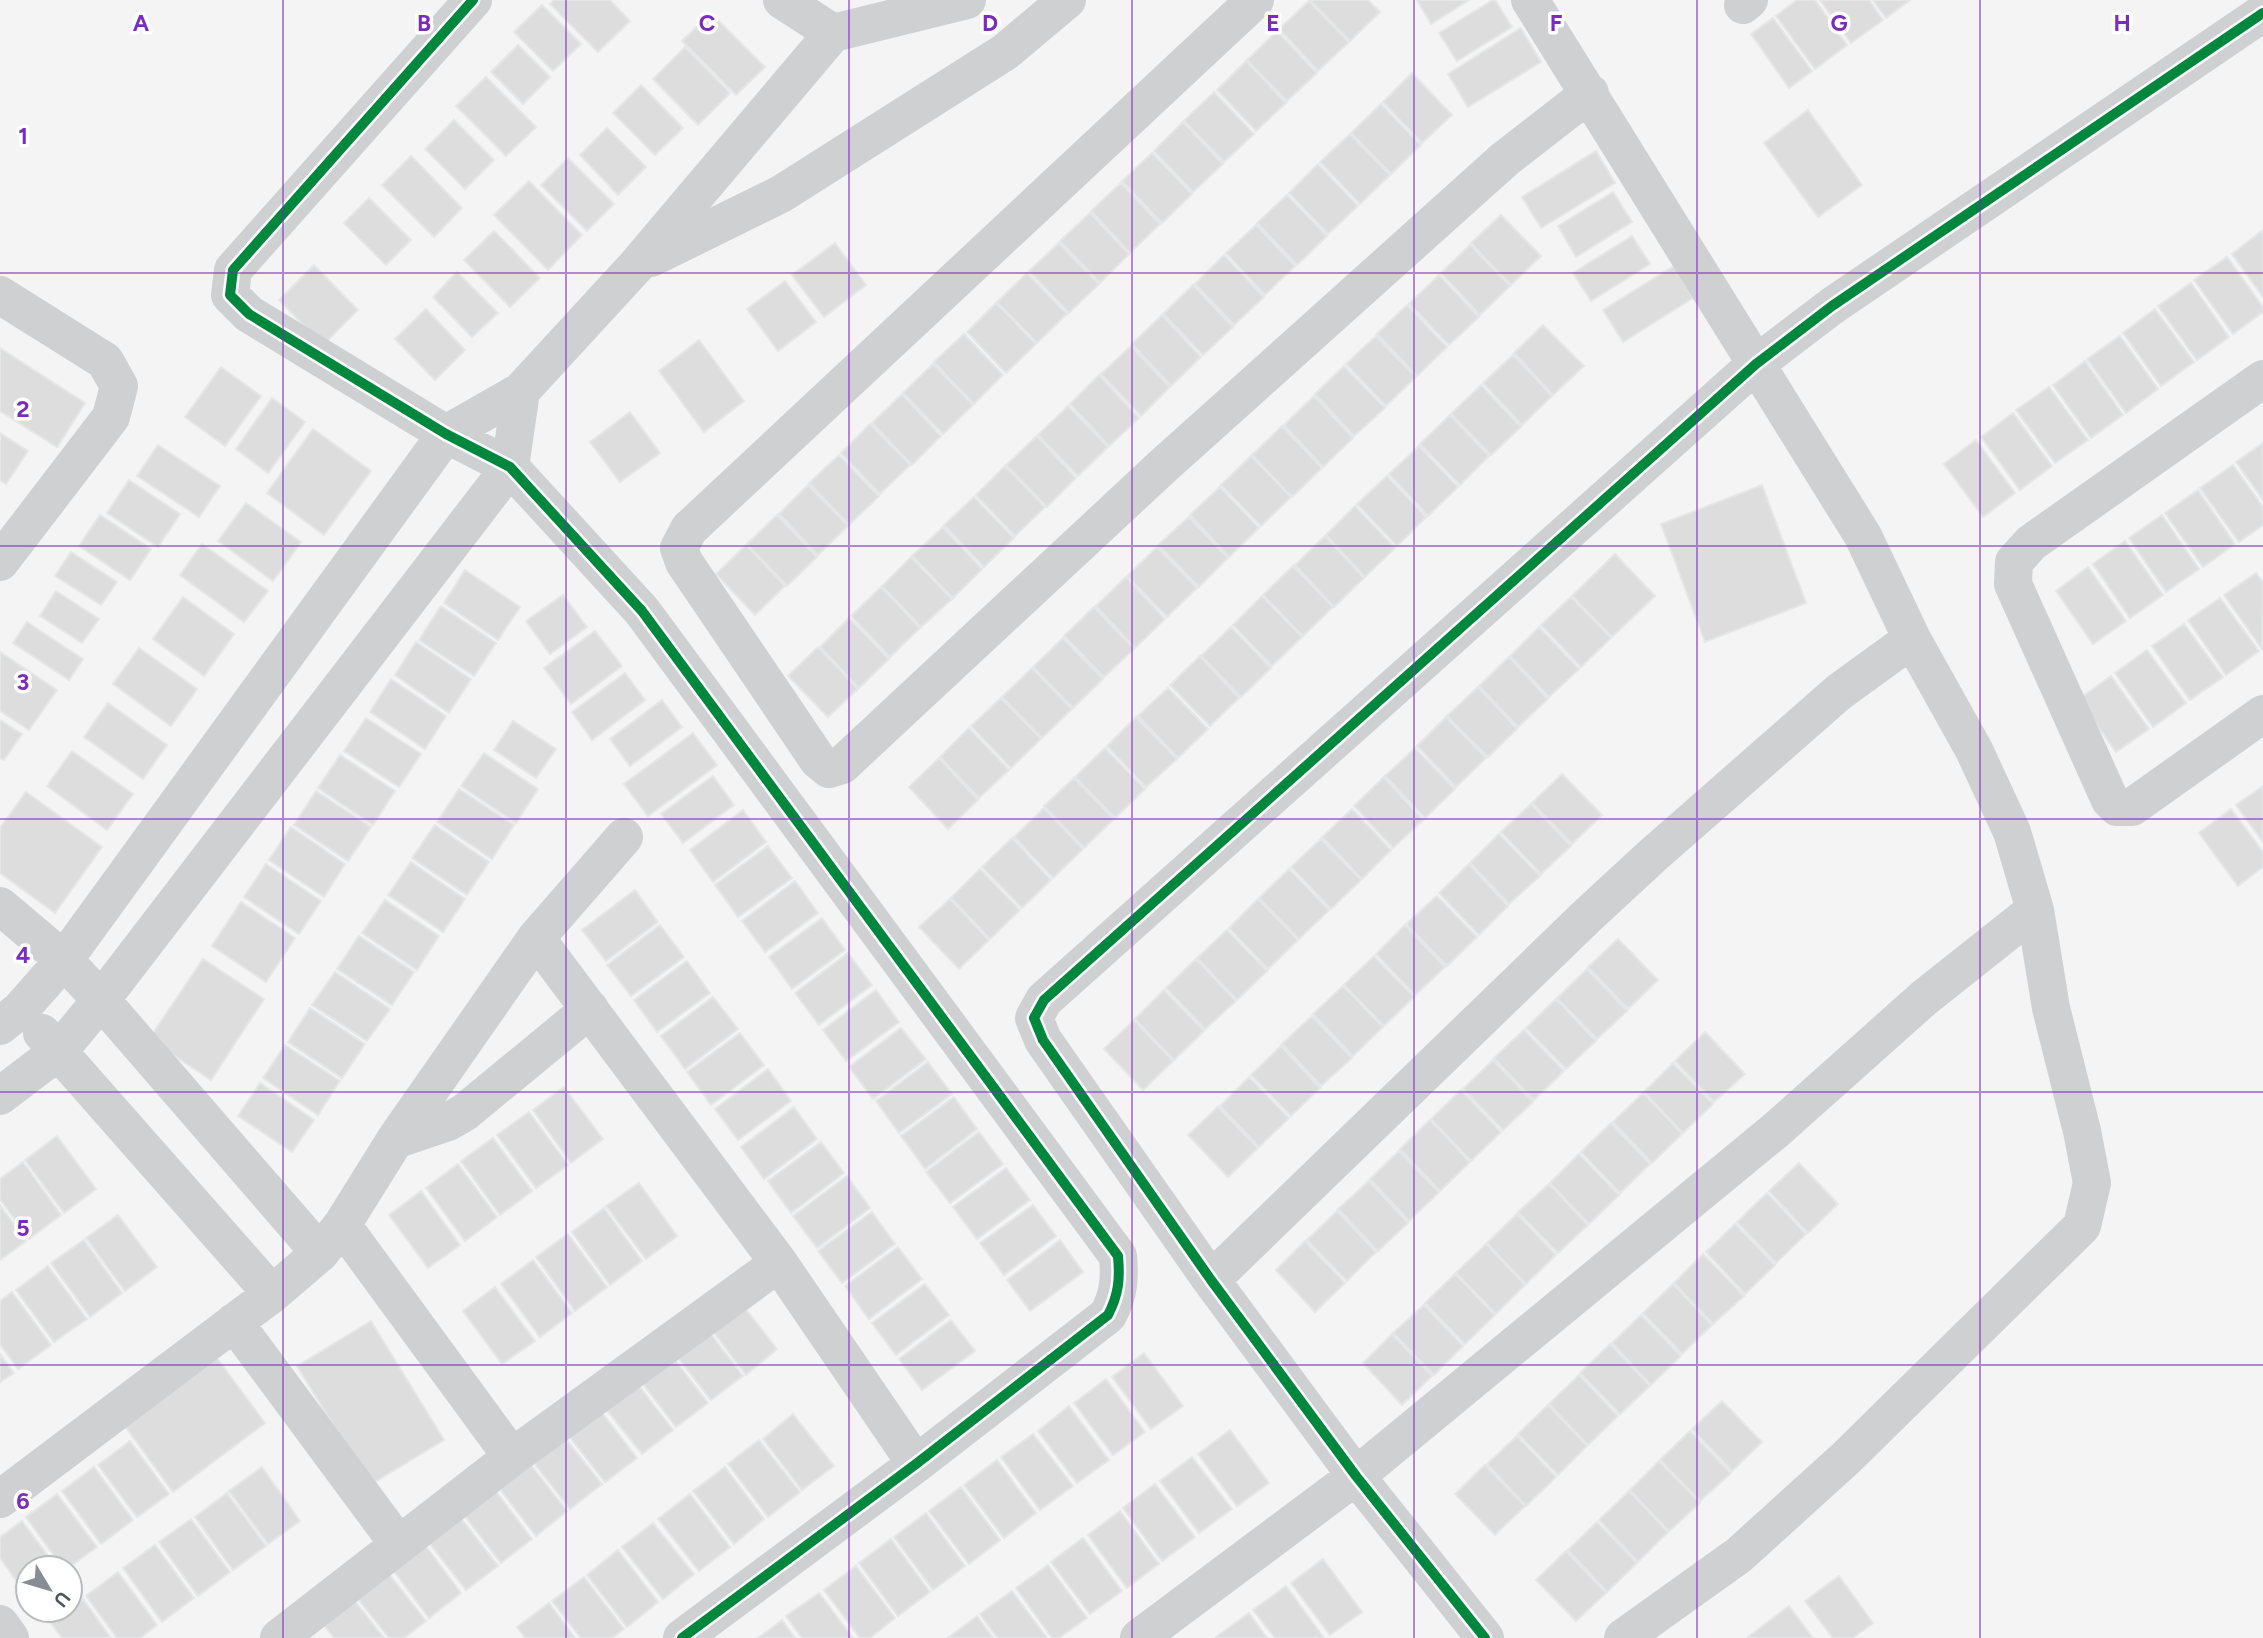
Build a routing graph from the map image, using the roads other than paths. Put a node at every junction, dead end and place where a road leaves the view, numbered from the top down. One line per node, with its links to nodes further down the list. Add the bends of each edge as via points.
1 (474, 0): 15 (street, via 233,270 230,295 249,314)
2 (782, 0): 8 (street)
3 (967, 0): 8 (street)
4 (1067, 0): 10 (street, via 1005,52 781,194)
5 (1255, 0): 9 (street, via 689,529 679,548 684,562 810,749 829,769 842,765 1163,466 1494,168)
6 (1530, 0): 9 (street)
7 (2263, 13): 12 (street, via 1832,306)
8 (832, 33): 10 (street)
9 (1590, 93): 12 (street)
10 (636, 265): 14 (street)
11 (0, 295): 17 (street, via 105,361 119,386 111,416)
12 (1756, 364): 18 (street, via 1863,536); 33 (street, via 1044,1000 1034,1018 1043,1040)
13 (2263, 379): 19 (street, via 2031,543 2014,562 2013,584 2117,807 2132,807)
14 (521, 391): 15 (street); 16 (street)
15 (446, 434): 16 (street); 24 (street)
16 (510, 467): 25 (street); 37 (street, via 642,611 1118,1255 1120,1280 1108,1315)
17 (0, 562)
18 (1912, 639): 22 (street, via 1974,750 2012,832); 33 (street, via 1839,692 1643,865)
19 (2263, 714)
20 (624, 837): 23 (street)
21 (0, 906): 24 (street)
22 (2035, 910): 38 (street); 47 (street, via 2051,1008 2092,1183 2082,1226 1846,1458 1740,1555)
23 (536, 938): 26 (street); 30 (street)
24 (64, 960): 25 (street); 27 (street)
25 (101, 1000): 28 (street); 31 (street)
26 (590, 1009): 30 (street, via 466,1112); 32 (street)
27 (7, 1010): 28 (street)
28 (59, 1051): 29 (street); 34 (street)
29 (0, 1096)
30 (395, 1140): 31 (street)
31 (331, 1239): 34 (street); 36 (street)
32 (779, 1263): 36 (street); 37 (street)
33 (1211, 1280): 38 (street)
34 (272, 1294): 35 (street)
35 (234, 1322): 39 (street); 40 (street)
36 (512, 1457): 40 (street)
37 (916, 1464): 44 (street)
38 (1356, 1476): 45 (street); 46 (street)
39 (0, 1499)
40 (399, 1545): 43 (street)
41 (0, 1624): 42 (street)
42 (10, 1638)
43 (279, 1638)
44 (682, 1638)
45 (1139, 1638)
46 (1485, 1638)
47 (1623, 1638)

